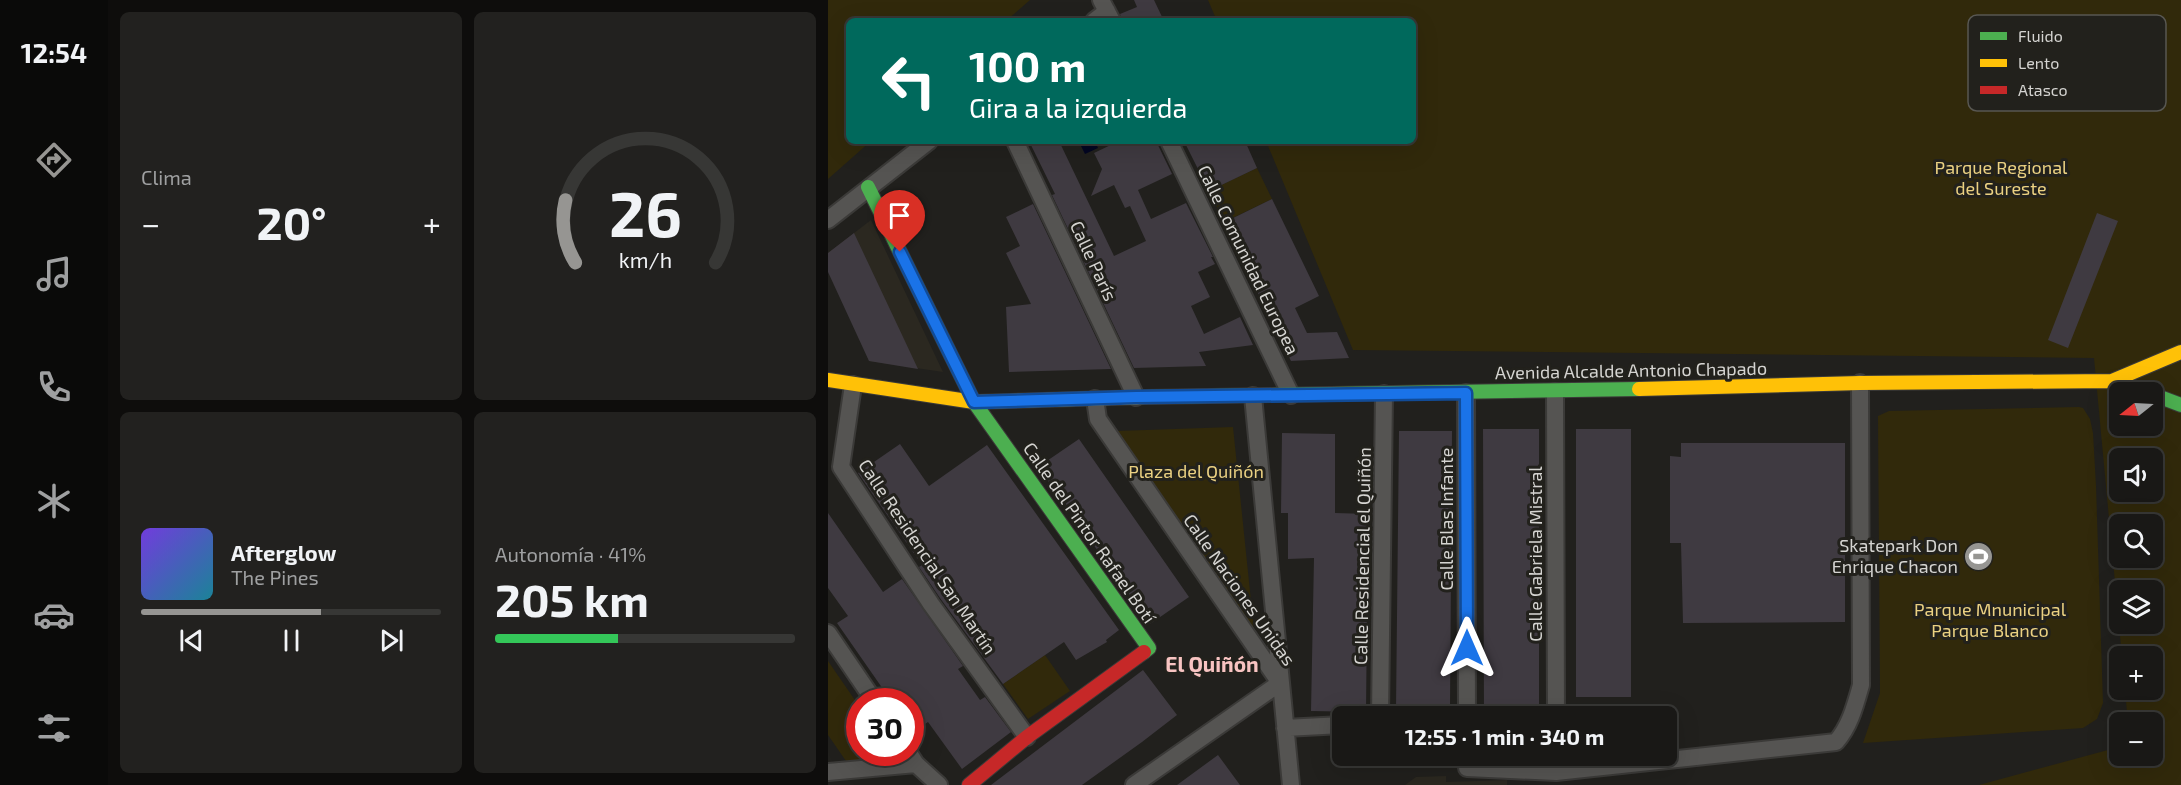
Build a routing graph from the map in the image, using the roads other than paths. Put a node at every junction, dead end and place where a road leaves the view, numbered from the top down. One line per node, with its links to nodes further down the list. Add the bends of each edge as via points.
1 (925, 144): 4 (street)
2 (1016, 144): 17 (street, Calle París)
3 (1170, 144): 15 (street, Calle Comunidad Europea)
4 (868, 187): 5 (street); 20 (main road)
5 (828, 220)
6 (2181, 352): 8 (main road)
7 (828, 380): 11 (main road, Avenida Alcalde Antonio Chapado)
8 (2112, 381): 9 (main road); 10 (main road, Avenida Alcalde Antonio Chapado)
9 (2115, 382)
10 (1860, 383): 12 (main road, Avenida Alcalde Antonio Chapado); 31 (street, via 1861,686 1845,732 1836,742 1823,745)
11 (854, 385): 20 (main road, Avenida Alcalde Antonio Chapado); 30 (street, Calle Residencial San Martín, via 841,467 931,604)
12 (1555, 392): 13 (main road, Avenida Alcalde Antonio Chapado); 27 (street, Calle Gabriela Mistral)
13 (1466, 393): 14 (main road, Avenida Alcalde Antonio Chapado); 26 (street, Calle Blas Infante)
14 (1384, 394): 15 (main road, Avenida Alcalde Antonio Chapado); 25 (street, Calle Residencial el Quiñón)
15 (1291, 395): 16 (main road, Avenida Alcalde Antonio Chapado)
16 (1253, 396): 17 (main road, Avenida Alcalde Antonio Chapado); 23 (street)
17 (1136, 397): 19 (main road, Avenida Alcalde Antonio Chapado)
18 (2163, 398): 21 (main road)
19 (1095, 399): 20 (main road, Avenida Alcalde Antonio Chapado); 23 (street, Calle Naciones Unidas, via 1098,419)
20 (974, 402): 30 (main road, Calle del Pintor Rafael Botí, via 1149,648)
21 (2181, 405)
22 (828, 633): 24 (street)
23 (1280, 682): 29 (street); 37 (street, Calle Naciones Unidas)
24 (865, 688)
25 (1380, 706)
26 (1467, 706)
27 (1556, 706)
28 (1332, 726): 29 (street)
29 (1285, 728): 38 (street)
30 (1027, 737): 36 (main road, Calle del Pintor Rafael Botí)
31 (1677, 755)
32 (864, 766): 34 (street)
33 (921, 766): 35 (street)
34 (828, 772)
35 (939, 785)
36 (969, 785)
37 (1134, 785)
38 (1291, 785)

